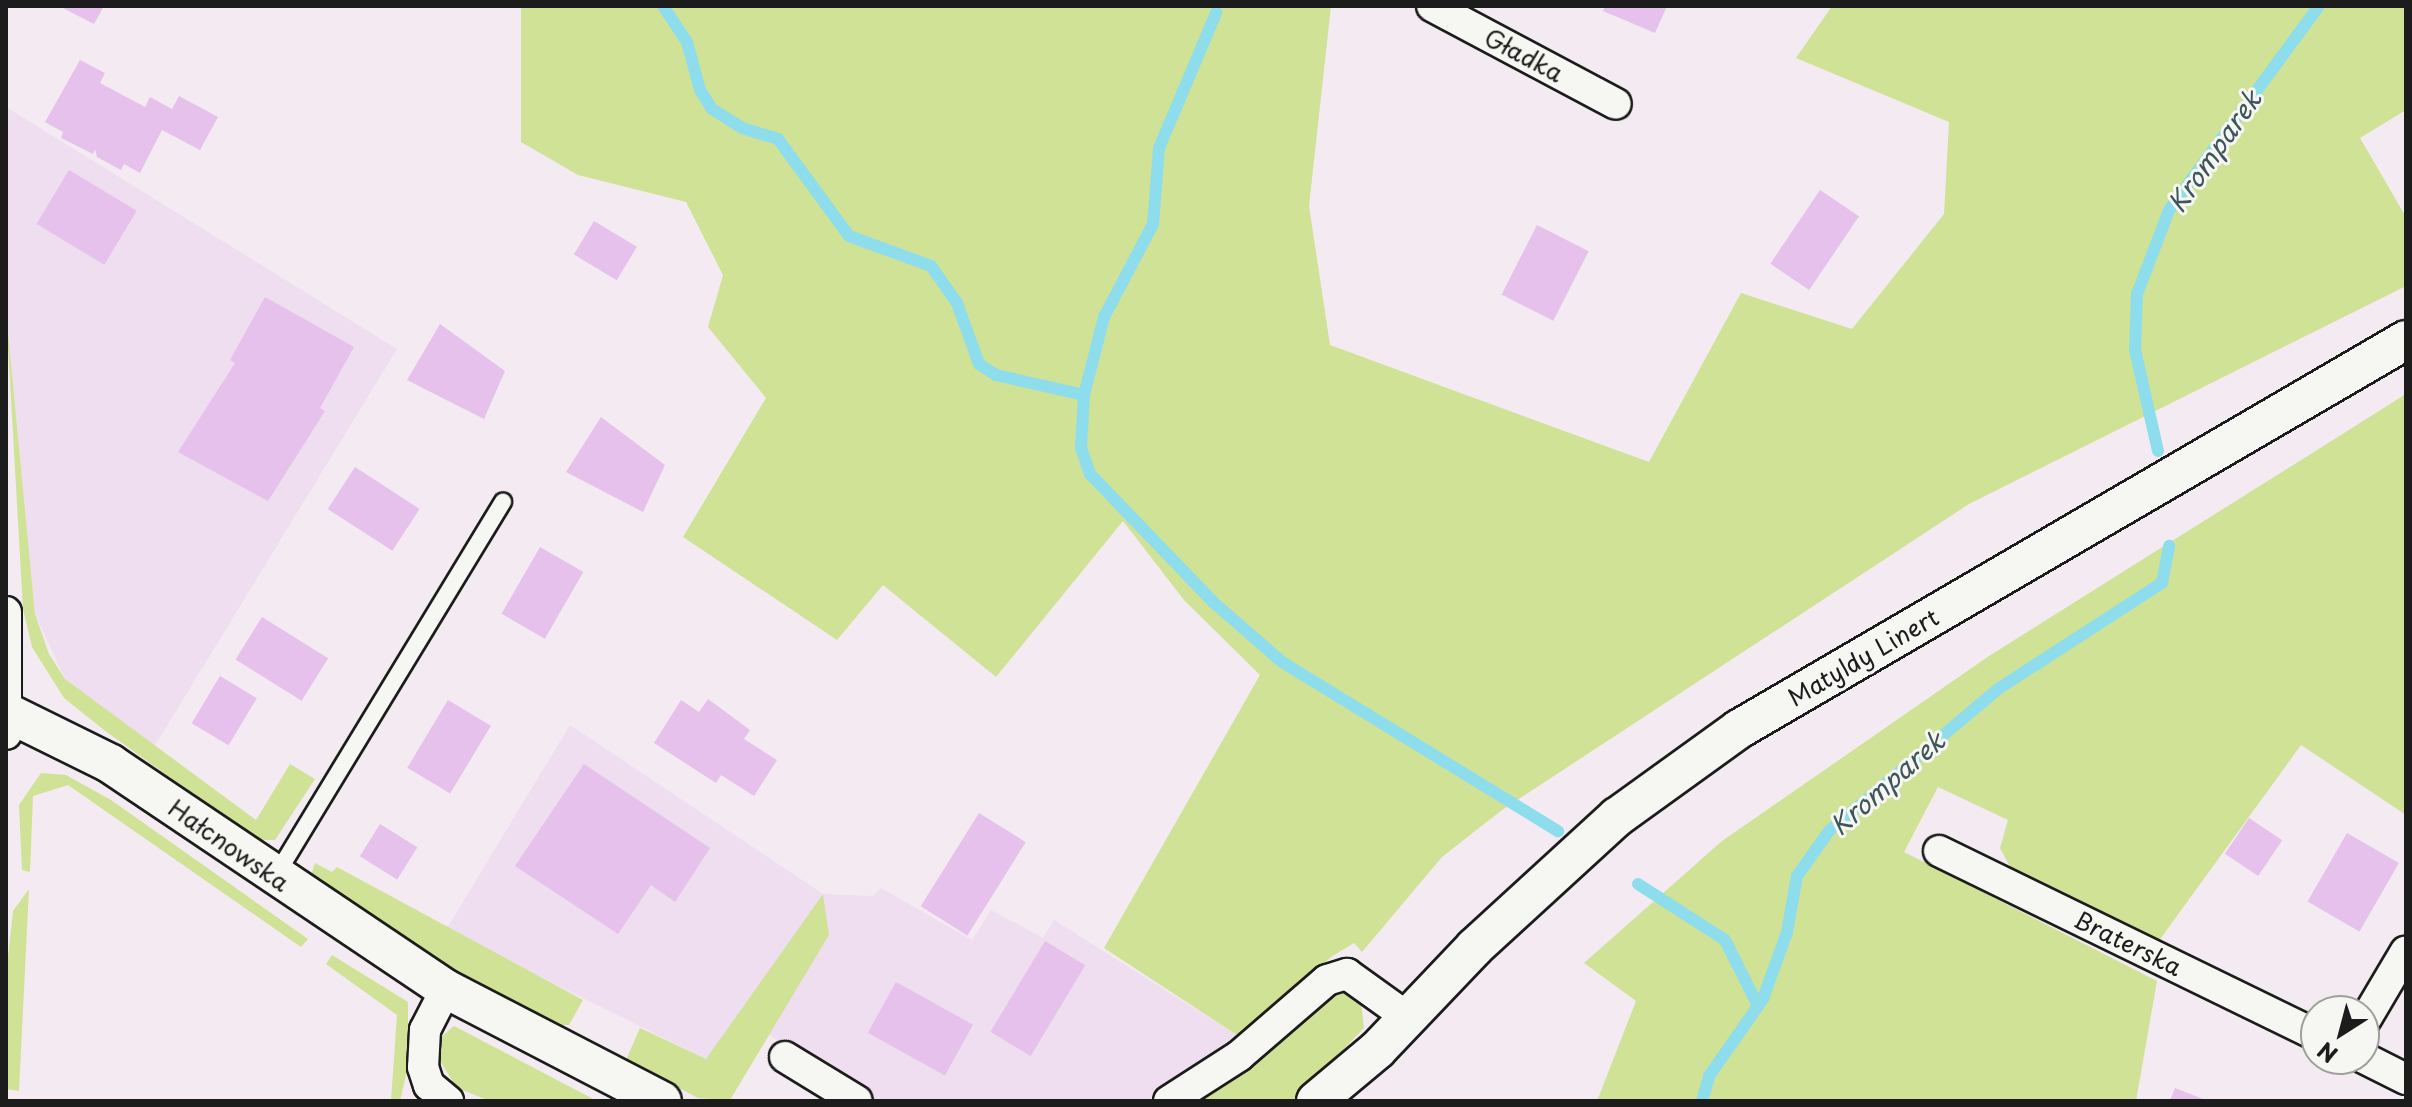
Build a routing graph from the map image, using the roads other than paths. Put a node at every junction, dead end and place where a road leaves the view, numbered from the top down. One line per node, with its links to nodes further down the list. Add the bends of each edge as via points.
1 (1432, 6): 2 (street, Gładka)
2 (1616, 104)
3 (2406, 340): 13 (street, Matyldy Linert, via 1739,729 1617,817)
4 (503, 501): 9 (lane)
5 (6, 612): 6 (street)
6 (6, 712): 7 (street); 9 (street, Hałcnowska, via 111,764)
7 (6, 734)
8 (1939, 851): 14 (street, Braterska)
9 (275, 877): 11 (street, Hałcnowska)
10 (2406, 951): 12 (street)
11 (446, 989): 19 (street, via 425,1030 423,1067 429,1085); 20 (street, Hałcnowska)
12 (2380, 995)
13 (1407, 1017): 15 (street, Matyldy Linert); 22 (street, via 1347,974 1327,980 1239,1056)
14 (2300, 1027)
15 (1377, 1050): 23 (street, Matyldy Linert); 24 (street, Matyldy Linert)
16 (785, 1057): 21 (street)
17 (2380, 1066): 18 (street)
18 (2406, 1079)
19 (448, 1101)
20 (662, 1101)
21 (857, 1101)
22 (1169, 1101)
23 (1316, 1101)
24 (1347, 1101)

